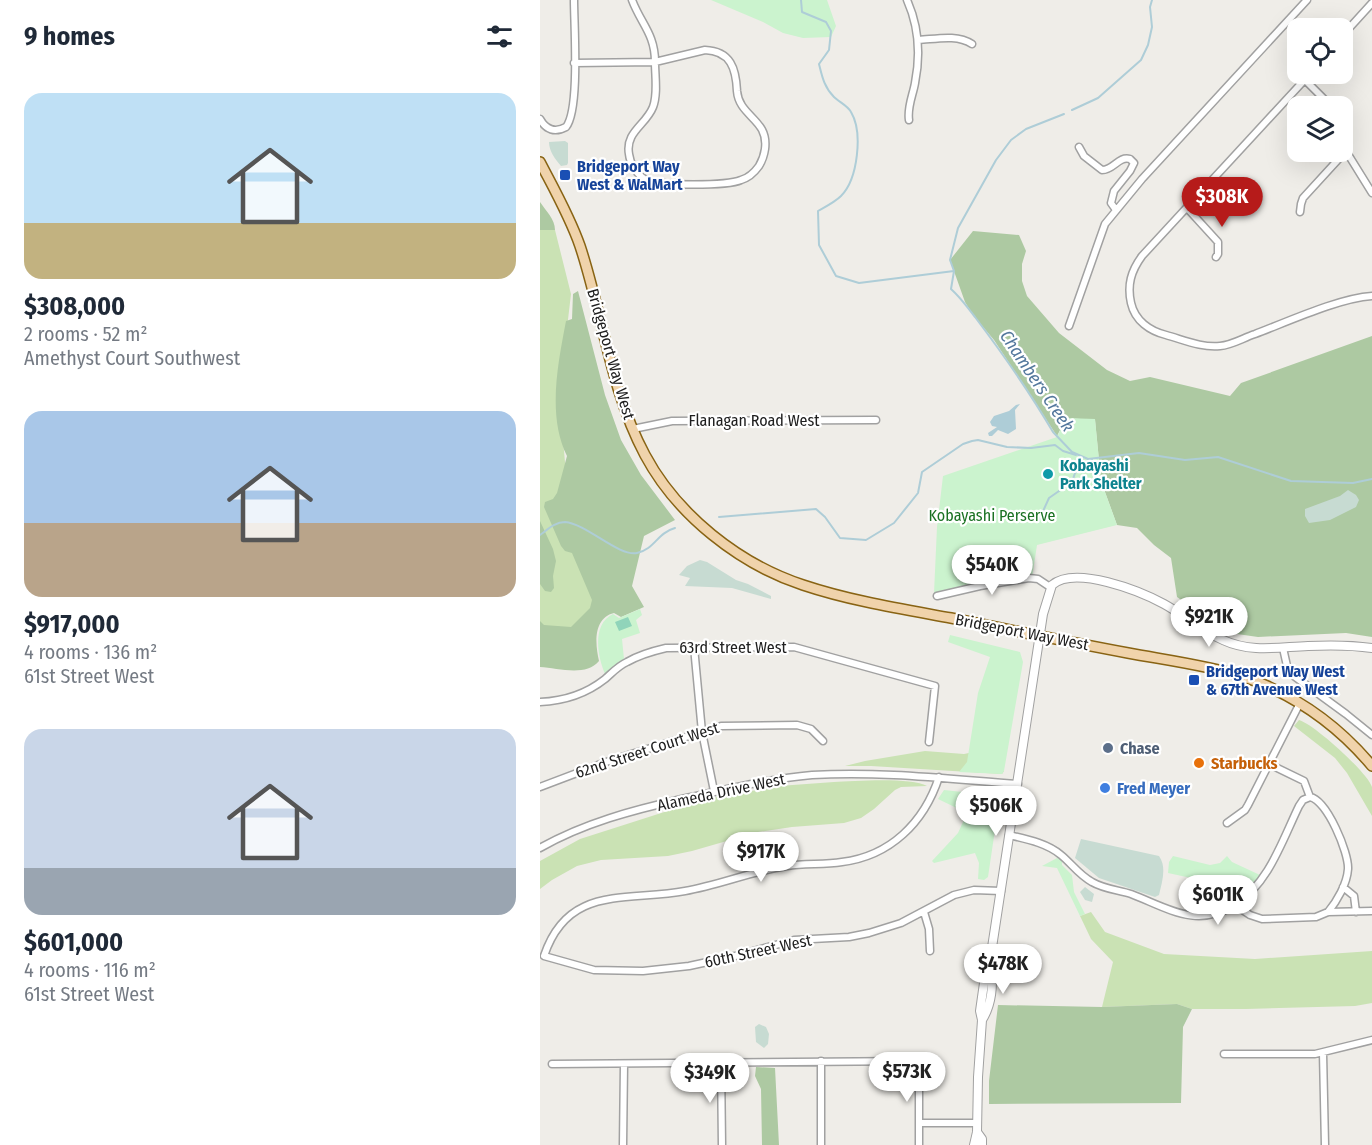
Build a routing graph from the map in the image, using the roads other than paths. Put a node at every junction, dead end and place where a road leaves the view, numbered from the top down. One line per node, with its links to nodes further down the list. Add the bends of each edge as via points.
1 (574, 0): 10 (street)
2 (632, 0): 9 (street, via 651,35)
3 (907, 0): 7 (street)
4 (1306, 0): 22 (street)
5 (1372, 3): 6 (street)
6 (1353, 24)
7 (919, 40): 8 (street, via 954,38); 15 (street)
8 (972, 44)
9 (655, 62): 9 (street, via 705,50 717,52 731,62 740,103 761,126 765,139 763,159 751,175 726,183 668,184 649,181 637,172 629,157 628,144 653,105); 10 (street)
10 (574, 63): 14 (street, via 572,117 565,128 555,130)
11 (1301, 84): 21 (street)
12 (1309, 84): 13 (street)
13 (1321, 96)
14 (540, 119)
15 (909, 120)
16 (1079, 147): 22 (street, via 1102,170 1126,158 1134,163 1112,196)
17 (540, 162): 28 (main road, Bridgeport Way West, via 579,244 618,389)
18 (1336, 162): 23 (street, via 1303,198)
19 (1353, 162): 20 (street)
20 (1372, 193)
21 (1187, 208): 24 (street, via 1218,242); 25 (street, via 1142,256 1131,274 1132,307 1154,332 1200,345 1226,345 1338,304)
22 (1116, 210): 26 (street, via 1105,224)
23 (1300, 212)
24 (1216, 256)
25 (1372, 296)
26 (1069, 326)
27 (876, 420): 28 (street, Flanagan Road West, via 672,421)
28 (633, 429): 31 (main road, Bridgeport Way West, via 656,474 689,514 741,555 802,585)
29 (1050, 587): 30 (street, via 1029,578); 31 (street); 33 (street, via 1073,577 1117,586 1158,601 1226,642 1251,648)
30 (937, 596)
31 (1040, 636): 36 (main road, Bridgeport Way West, via 1227,672 1272,687); 44 (street)
32 (694, 647): 35 (street, 63rd Street West, via 652,651 627,661 587,691); 37 (street); 40 (street, 63rd Street West, via 794,647 934,686)
33 (1283, 648): 34 (street); 38 (street, via 1291,673)
34 (1372, 648)
35 (540, 702)
36 (1300, 703): 41 (street); 42 (main road, Bridgeport Way West, via 1327,721)
37 (702, 732): 39 (street, 62nd Street Court West, via 721,726 786,724 811,729); 45 (street, 62nd Street Court West); 46 (street)
38 (1372, 735)
39 (823, 741)
40 (929, 742)
41 (1269, 764): 47 (street, via 1304,780); 48 (street, via 1245,810)
42 (1372, 766)
43 (939, 777): 44 (street, Alameda Drive West); 46 (street, Alameda Drive West, via 811,776); 55 (street, 60th Street West, via 916,822 896,841 875,853 840,863 768,869 685,891 592,902 559,925 544,956 594,970 666,969 794,940 869,933)
44 (1018, 784): 49 (street)
45 (540, 787)
46 (714, 791): 50 (street, Alameda Drive West, via 585,826)
47 (1310, 796): 51 (street, via 1322,804 1346,851 1348,868); 53 (street, via 1299,806 1262,880)
48 (1227, 823)
49 (1009, 836): 52 (street); 53 (street, via 1051,849 1099,886 1134,895 1174,913 1205,916)
50 (540, 848)
51 (1342, 887): 56 (street); 57 (street, via 1354,896)
52 (1001, 891): 55 (street, 60th Street West, via 963,892); 67 (street, via 981,1005)
53 (1235, 905): 56 (street, via 1262,919)
54 (1372, 911): 57 (street)
55 (924, 912): 58 (street)
56 (1328, 912): 57 (street)
57 (1356, 912)
58 (930, 951)
59 (1372, 1040): 60 (street)
60 (1323, 1053): 61 (street); 75 (street)
61 (1224, 1054)
62 (821, 1061): 63 (street); 66 (street, via 919,1061); 71 (street)
63 (722, 1063): 65 (street); 70 (street)
64 (552, 1064): 65 (street)
65 (624, 1064): 69 (street)
66 (919, 1123): 67 (street); 72 (street)
67 (977, 1123): 68 (street)
68 (977, 1132): 73 (street); 74 (street)
69 (623, 1145)
70 (722, 1145)
71 (821, 1145)
72 (919, 1145)
73 (974, 1145)
74 (981, 1145)
75 (1325, 1145)

